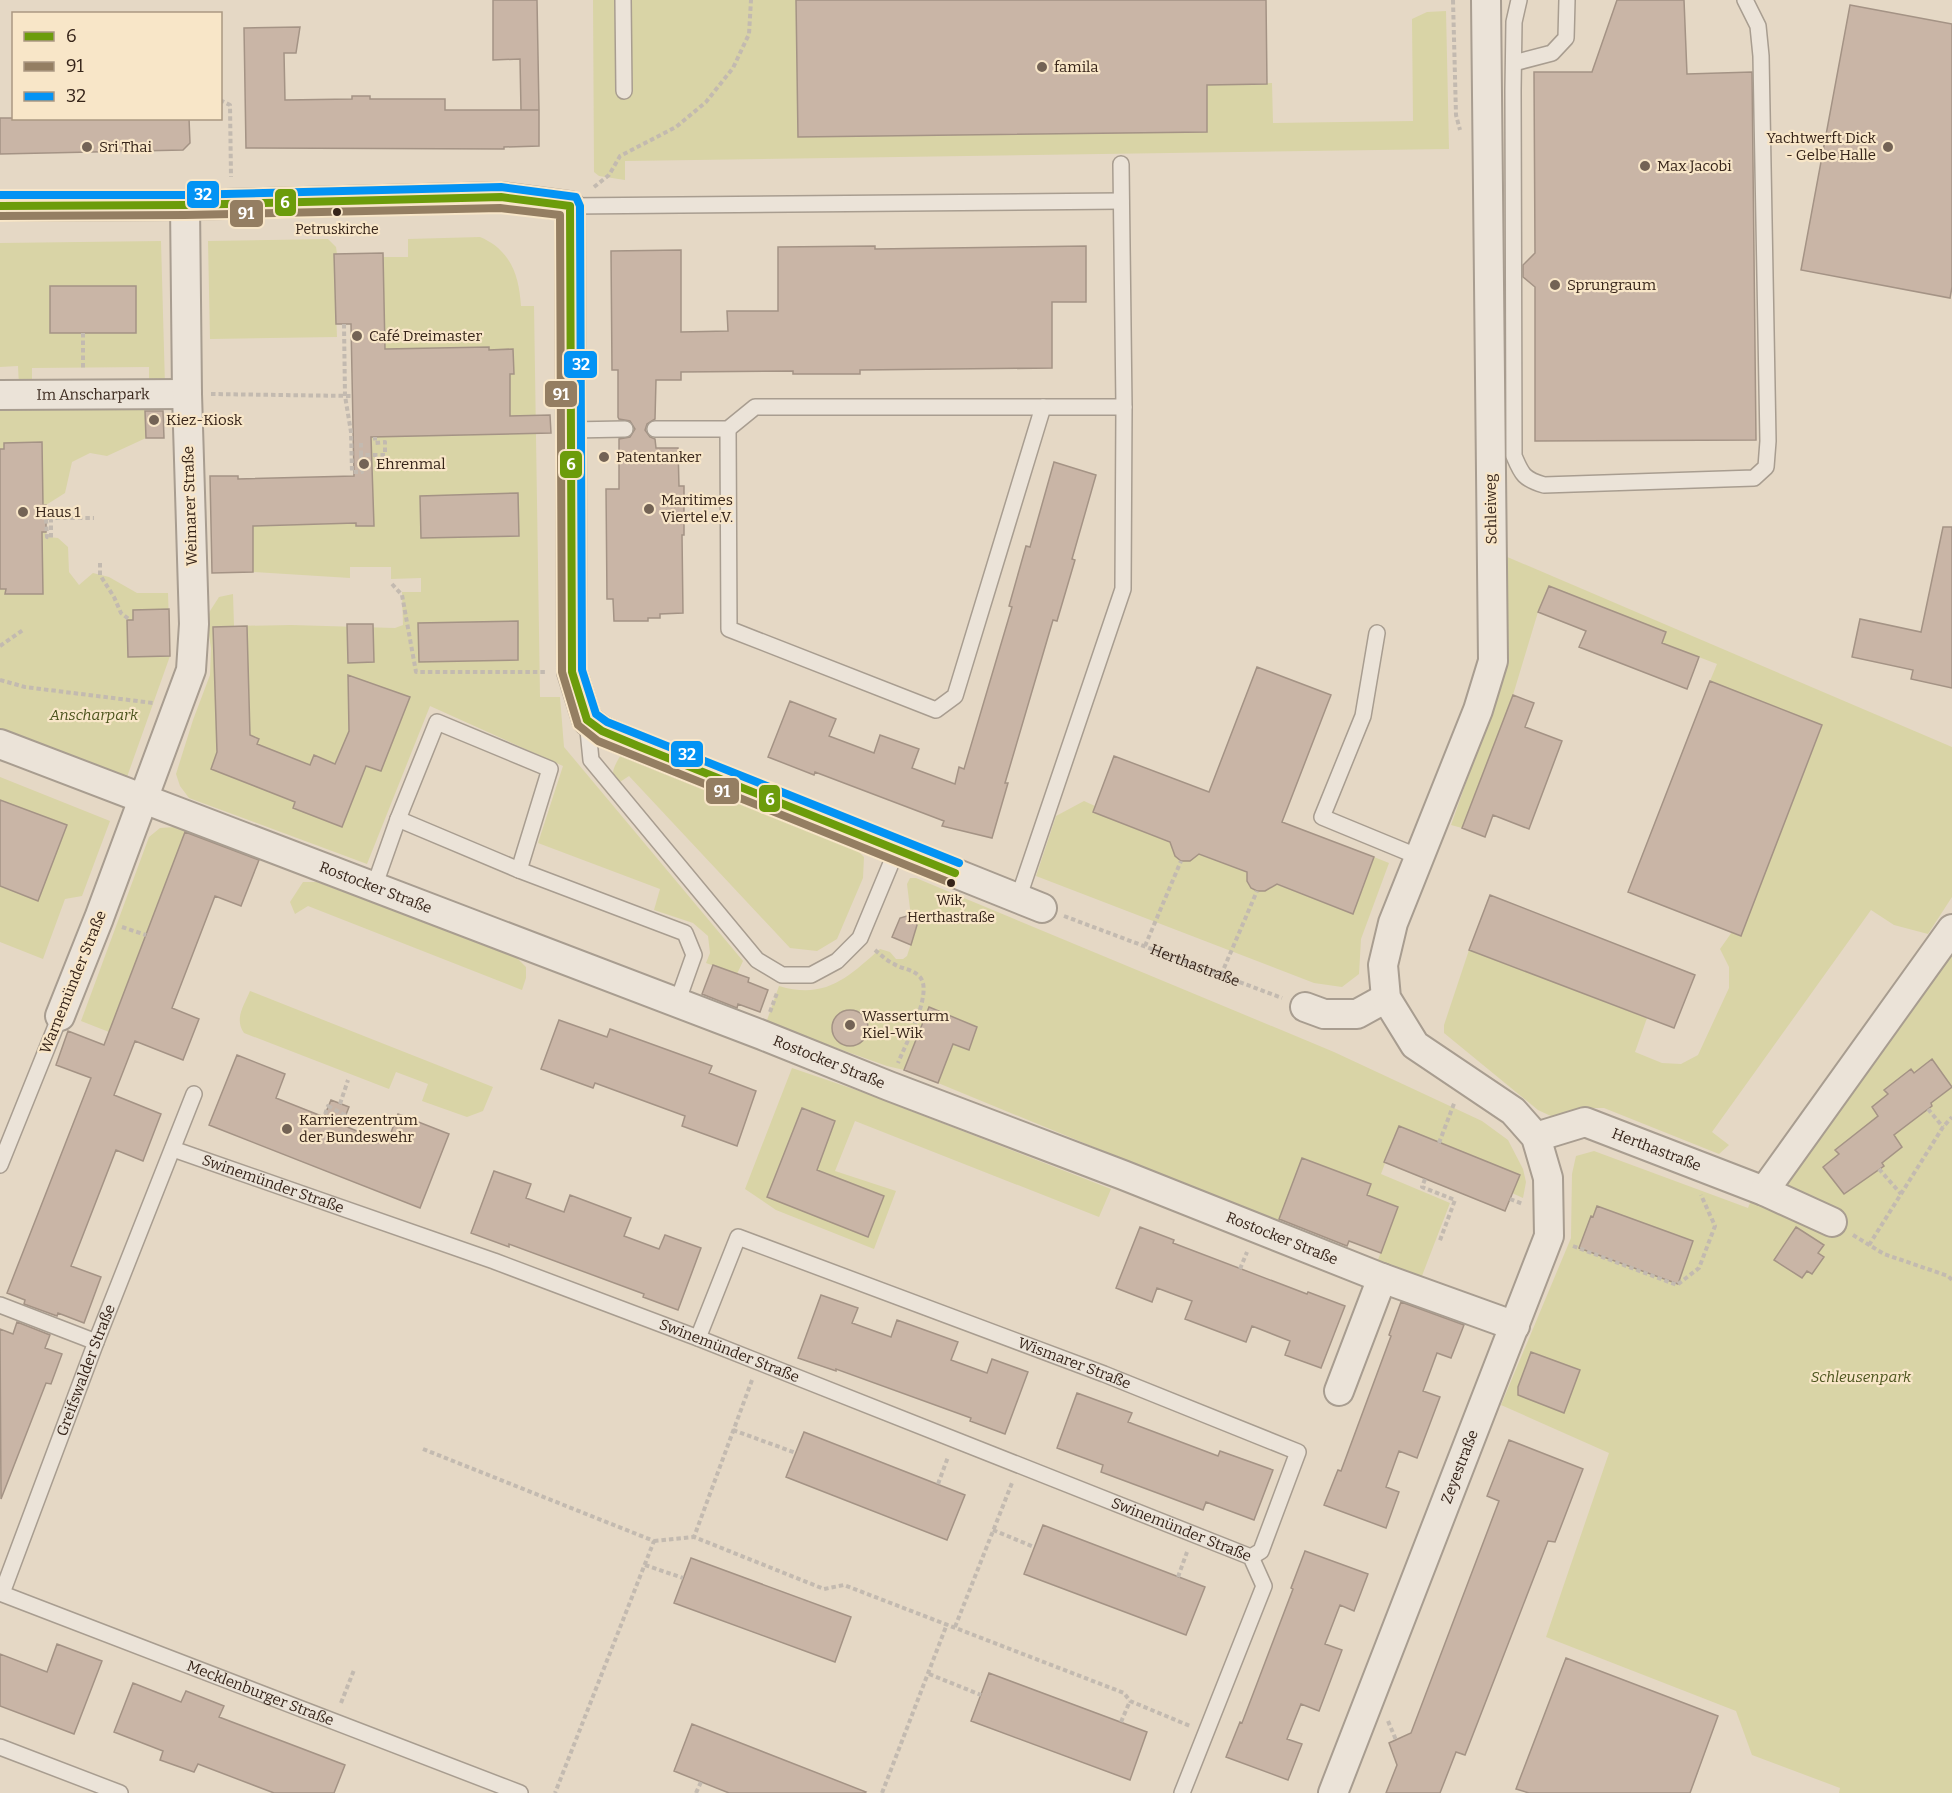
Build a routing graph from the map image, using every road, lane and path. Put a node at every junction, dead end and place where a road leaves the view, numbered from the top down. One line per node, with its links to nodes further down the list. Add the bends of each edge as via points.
1 (623, 0): 9 (lane)
2 (751, 0): 17 (path, via 749,34 733,68 706,102 676,127 620,156 609,175)
3 (1453, 0): 11 (path, via 1455,115)
4 (1486, 0): 51 (street, Schleiweg, via 1493,661 1478,710)
5 (1519, 0): 8 (lane, via 1514,22)
6 (1567, 0): 8 (lane, via 1566,38 1552,53)
7 (1745, 0): 8 (lane, via 1758,26 1762,80 1768,441 1766,467 1754,478 1544,485 1528,480 1521,472 1514,456)
8 (1514, 63)
9 (624, 91)
10 (222, 101): 14 (path, via 230,105)
11 (1461, 134)
12 (1121, 164): 13 (lane)
13 (1121, 201): 17 (lane); 27 (lane)
14 (232, 204): 15 (street); 17 (street, via 501,196)
15 (185, 205): 16 (street); 21 (street, Weimarer Straße)
16 (0, 206)
17 (570, 206): 31 (street)
18 (345, 324): 24 (path)
19 (83, 333): 20 (path)
20 (83, 365)
21 (186, 394): 23 (street, Im Anscharpark); 45 (street, Weimarer Straße, via 194,624 191,670)
22 (223, 394): 24 (path)
23 (0, 395)
24 (345, 396): 25 (path); 34 (path, via 352,472 362,472)
25 (352, 396)
26 (1043, 407): 27 (lane); 30 (lane, via 755,407); 30 (lane, via 954,696 936,710 729,629)
27 (1124, 407): 56 (lane, via 1123,589)
28 (625, 429): 31 (lane)
29 (655, 429): 30 (lane)
30 (728, 429)
31 (571, 430): 43 (street)
32 (375, 437): 34 (path, via 375,442 385,442 385,454)
33 (361, 443): 34 (path)
34 (362, 455)
35 (51, 518): 36 (path)
36 (94, 518)
37 (100, 563): 39 (path, via 100,575 121,613)
38 (392, 584): 43 (path, via 402,595 416,672)
39 (130, 620)
40 (23, 630): 42 (path)
41 (1377, 633): 51 (lane, via 1363,716 1322,818)
42 (0, 646)
43 (572, 672): 46 (street)
44 (0, 680): 45 (path, via 25,687 154,703)
45 (177, 711): 48 (street, Weimarer Straße)
46 (587, 720): 50 (street, via 602,732); 60 (lane, via 591,760 757,960)
47 (0, 744): 48 (street, Rostocker Straße)
48 (143, 799): 54 (street, Rostocker Straße); 65 (street, Warnemünder Straße)
49 (398, 819): 53 (lane); 53 (lane, via 437,722 550,769); 54 (lane)
50 (897, 849): 56 (street); 58 (lane)
51 (1419, 857): 62 (street, Schleiweg, via 1393,923 1383,965)
52 (1182, 861): 59 (path)
53 (519, 870): 63 (lane, via 685,933 694,955)
54 (374, 887): 63 (street, Rostocker Straße)
55 (1257, 891): 61 (path)
56 (1030, 903): 59 (path, Herthastraße)
57 (1950, 937): 83 (street)
58 (860, 938): 60 (lane, via 837,962 811,975); 69 (path, via 893,964 915,972 925,986)
59 (1145, 946): 61 (path, Herthastraße)
60 (782, 975): 66 (path)
61 (1221, 975): 64 (path, Herthastraße)
62 (1386, 998): 64 (street, via 1357,1014 1324,1014); 67 (street, via 1415,1045)
63 (677, 1003): 66 (street, Rostocker Straße)
64 (1305, 1007)
65 (60, 1016): 79 (lane, Warnemünder Straße)
66 (762, 1035): 69 (street, Rostocker Straße)
67 (1463, 1077): 76 (street, via 1513,1111); 77 (path)
68 (348, 1080): 71 (path)
69 (889, 1086): 89 (street, Rostocker Straße)
70 (194, 1094): 78 (lane, Greifswalder Straße)
71 (340, 1104)
72 (1928, 1109): 75 (path)
73 (345, 1115): 73 (path, via 342,1125 324,1117 328,1106)
74 (1952, 1117): 75 (path)
75 (1943, 1127): 84 (path)
76 (1536, 1137): 81 (street, Herthastraße, via 1585,1122); 86 (street, Zeyestraße, via 1548,1178)
77 (1439, 1143)
78 (173, 1149): 93 (lane, Swinemünder Straße, via 494,1261); 94 (lane, Greifswalder Straße)
79 (0, 1165)
80 (1879, 1169): 84 (path)
81 (1716, 1172): 83 (street, Herthastraße); 86 (path, via 1701,1194 1715,1226 1699,1269 1677,1285)
82 (1425, 1179): 87 (path, via 1422,1187 1455,1200)
83 (1764, 1191): 85 (street, Herthastraße)
84 (1901, 1194): 88 (path)
85 (1841, 1227): 88 (path)
86 (1549, 1236): 92 (street, Zeyestraße)
87 (1439, 1243)
88 (1869, 1245): 90 (path)
89 (1382, 1278): 92 (street, Rostocker Straße); 96 (street)
90 (1952, 1280)
91 (0, 1305): 94 (lane)
92 (1515, 1326): 130 (street, Zeyestraße)
93 (698, 1338): 95 (lane, Swinemünder Straße); 108 (lane, Wismarer Straße, via 738,1237 1104,1374 1298,1452 1261,1551)
94 (96, 1342): 112 (lane, Greifswalder Straße)
95 (759, 1362): 97 (path); 98 (lane, Swinemünder Straße)
96 (1339, 1391)
97 (733, 1430): 100 (path); 105 (path)
98 (954, 1440): 101 (lane, Swinemünder Straße); 102 (path)
99 (423, 1449): 106 (path)
100 (796, 1453)
101 (1019, 1466): 103 (path); 104 (lane, Swinemünder Straße)
102 (938, 1484)
103 (993, 1530): 107 (path); 114 (path)
104 (1194, 1535): 108 (lane, Swinemünder Straße); 110 (path)
105 (694, 1537): 106 (path); 113 (path, via 824,1589 844,1585)
106 (654, 1541): 109 (path)
107 (1034, 1547)
108 (1251, 1557): 121 (lane, Swinemünder Straße, via 1264,1586)
109 (645, 1565): 111 (path); 126 (path)
110 (1178, 1577)
111 (683, 1578)
112 (1, 1593): 119 (lane, Mecklenburger Straße)
113 (947, 1624): 114 (path); 116 (path)
114 (955, 1627): 118 (path, via 1124,1693)
115 (354, 1670): 119 (path)
116 (928, 1674): 117 (path); 128 (path)
117 (981, 1695)
118 (1130, 1701): 120 (path); 121 (path)
119 (334, 1722): 125 (lane, Mecklenburger Straße)
120 (1121, 1722)
121 (1205, 1732): 129 (lane)
122 (0, 1747): 124 (lane)
123 (701, 1782): 127 (path)
124 (120, 1793)
125 (520, 1793)
126 (555, 1793)
127 (696, 1793)
128 (882, 1793)
129 (1182, 1793)
130 (1333, 1793)

